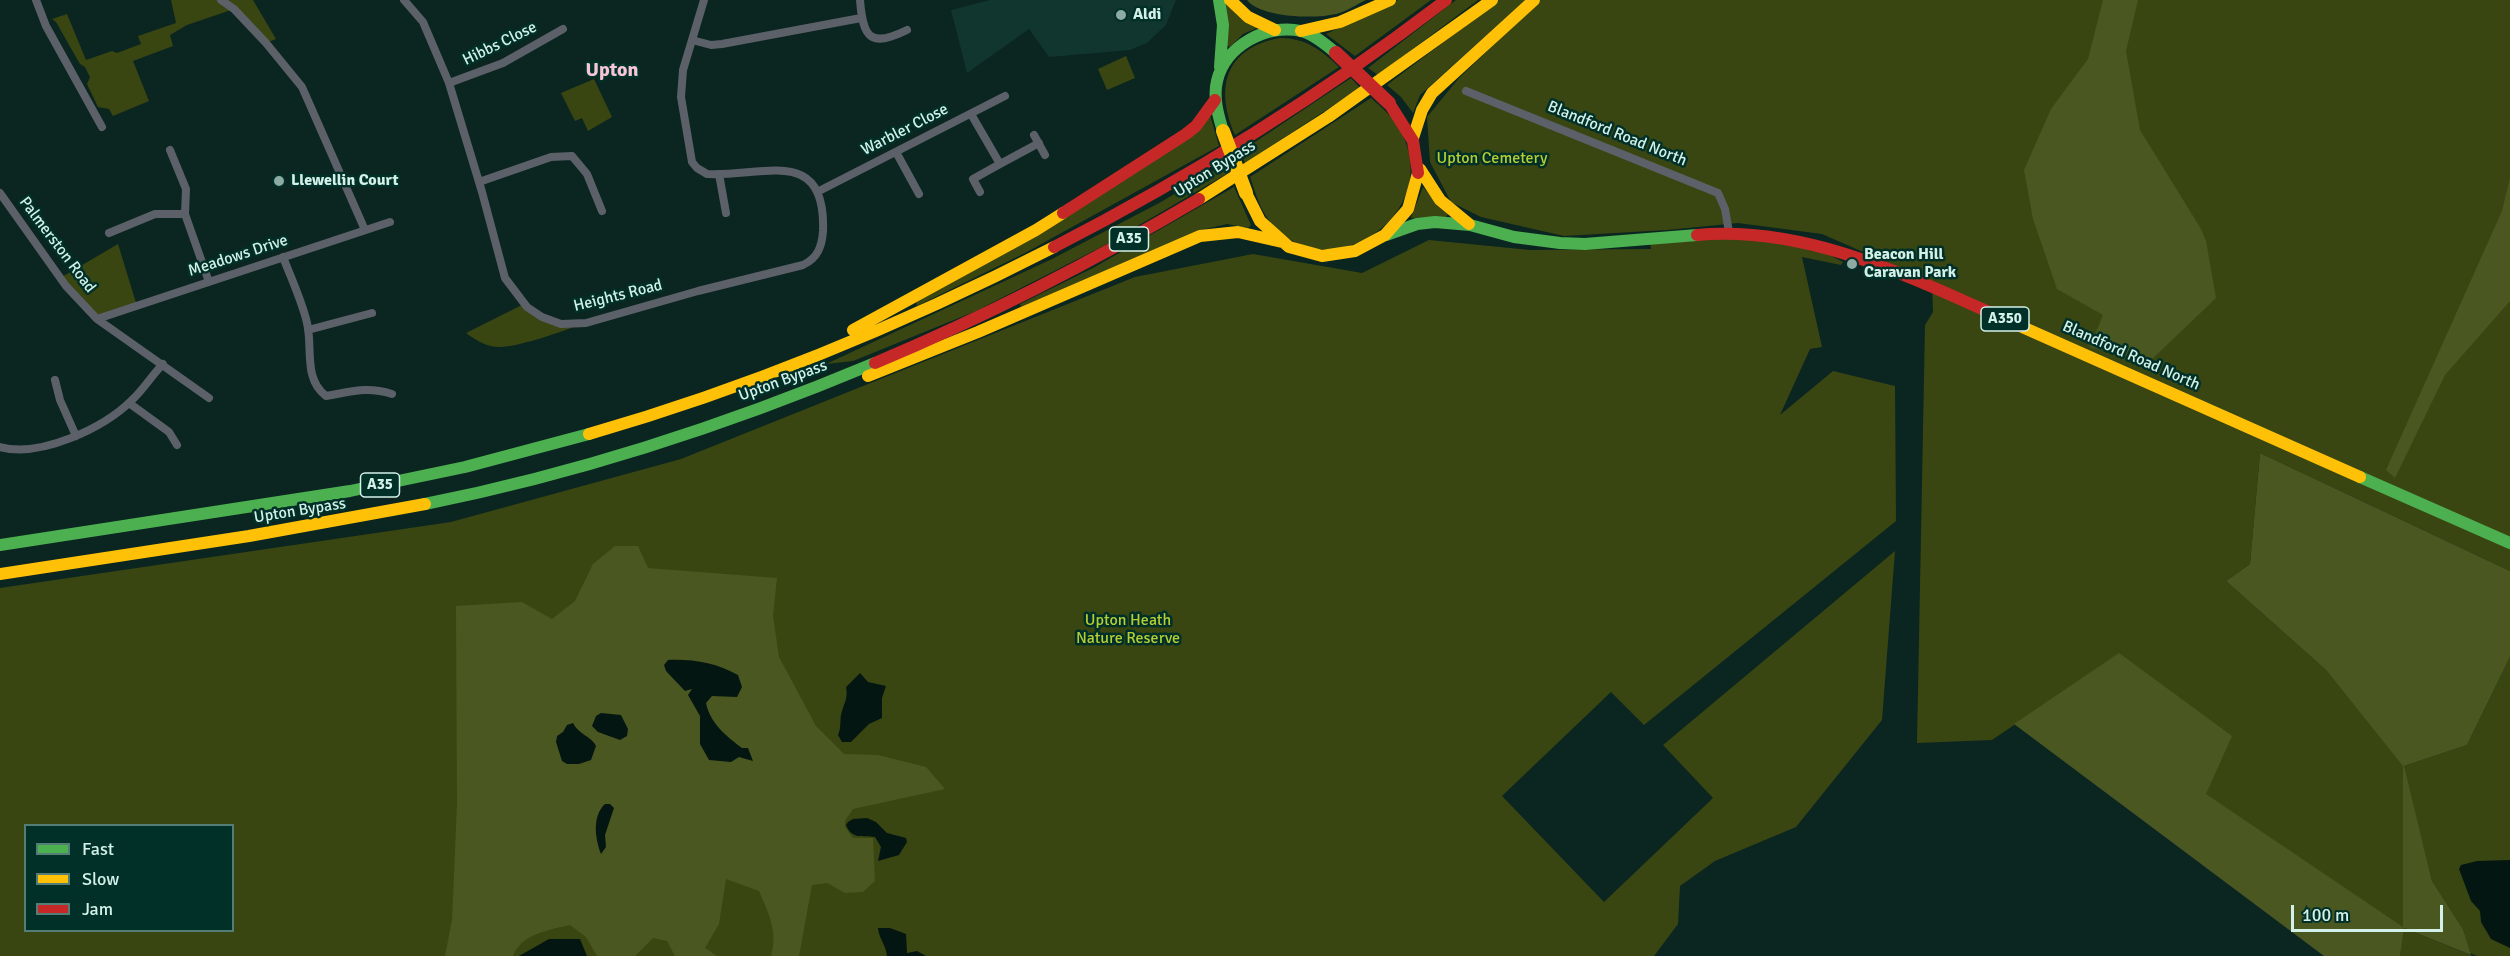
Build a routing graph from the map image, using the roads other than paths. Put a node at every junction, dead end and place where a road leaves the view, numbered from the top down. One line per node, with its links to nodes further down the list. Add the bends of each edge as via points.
1 (36, 0): 24 (street, via 46,26)
2 (221, 0): 42 (street, via 266,43 302,87)
3 (404, 0): 19 (street, Heights Road, via 423,22)
4 (704, 0): 17 (street)
5 (860, 0): 12 (street)
6 (1219, 0): 18 (main road, via 1223,50)
7 (1230, 0): 15 (main road, via 1248,17)
8 (1390, 0): 16 (main road, via 1340,22)
9 (1446, 0): 54 (main road, Upton Bypass / A35, via 1292,112 1088,231 912,315)
10 (1492, 0): 58 (main road, Upton Bypass / A35, via 1319,123 1094,259 923,342)
11 (1534, 0): 25 (main road, via 1432,93)
12 (861, 18): 14 (street, via 868,34 878,39 889,39); 17 (street, via 722,44)
13 (562, 29): 19 (street, Hibbs Close, via 503,63)
14 (907, 30)
15 (1275, 30): 16 (main road); 18 (main road, via 1242,44)
16 (1301, 31): 25 (main road, bridge, via 1319,39 1389,103)
17 (692, 40): 31 (street, via 683,70 681,97 691,156 700,171)
18 (1219, 74): 22 (main road)
19 (449, 83): 32 (street, Heights Road)
20 (1466, 91): 43 (street, Blandford Road North, via 1718,193)
21 (1005, 96): 23 (street, Warbler Close)
22 (1215, 100): 46 (main road, bridge, via 1246,193 1260,222); 54 (main road, A35, via 1186,134 1036,230 855,330)
23 (972, 114): 27 (street, Warbler Close); 29 (street)
24 (102, 127)
25 (1413, 138): 30 (main road)
26 (170, 150): 39 (street, via 186,189)
27 (896, 152): 33 (street, Warbler Close); 36 (street)
28 (1045, 155): 29 (street, via 1036,139)
29 (1000, 164): 34 (street, via 973,179)
30 (1420, 169): 41 (main road, Blandford Road North / A350, via 1440,200); 45 (main road, via 1414,198)
31 (719, 174): 33 (street, via 792,171 806,177); 38 (street)
32 (479, 182): 33 (street, Heights Road, via 505,278 527,307 561,324 586,323 808,262 817,255 822,240); 37 (street, via 551,157 572,156 587,174)
33 (819, 191)
34 (980, 192)
35 (0, 193): 50 (street, Palmerston Road, via 66,286)
36 (919, 194)
37 (602, 211)
38 (726, 213)
39 (185, 214): 44 (street, via 155,214); 48 (street)
40 (390, 222): 42 (street, Meadows Drive)
41 (1470, 225): 43 (main road, Blandford Road North / A350, via 1514,237 1585,244); 45 (main road, Blandford Road North / A350, via 1417,224)
42 (365, 230): 47 (street, Meadows Drive)
43 (1729, 232): 62 (main road, Blandford Road North / A350, via 1796,240 1873,264)
44 (109, 233)
45 (1386, 235): 46 (main road, via 1357,251 1334,256 1303,252)
46 (1282, 242): 58 (main road, A35, via 1238,232 1200,236 875,374)
47 (283, 257): 48 (street, Meadows Drive); 51 (street)
48 (208, 282): 50 (street, Meadows Drive)
49 (372, 313): 51 (street)
50 (97, 319): 52 (street, Palmerston Road)
51 (308, 327): 55 (street, via 312,379 318,391 326,396 356,389)
52 (162, 364): 56 (street, Palmerston Road); 57 (street)
53 (55, 380): 59 (street)
54 (751, 380): 63 (main road, Upton Bypass / A35, via 590,433 410,479 224,513)
55 (392, 394)
56 (209, 398)
57 (129, 403): 59 (street); 60 (street, via 169,432)
58 (733, 416): 64 (main road, Upton Bypass / A35, via 554,474 401,510)
59 (76, 436): 61 (street, via 28,448)
60 (177, 445)
61 (0, 447)
62 (2510, 543)
63 (0, 545)
64 (0, 574)

